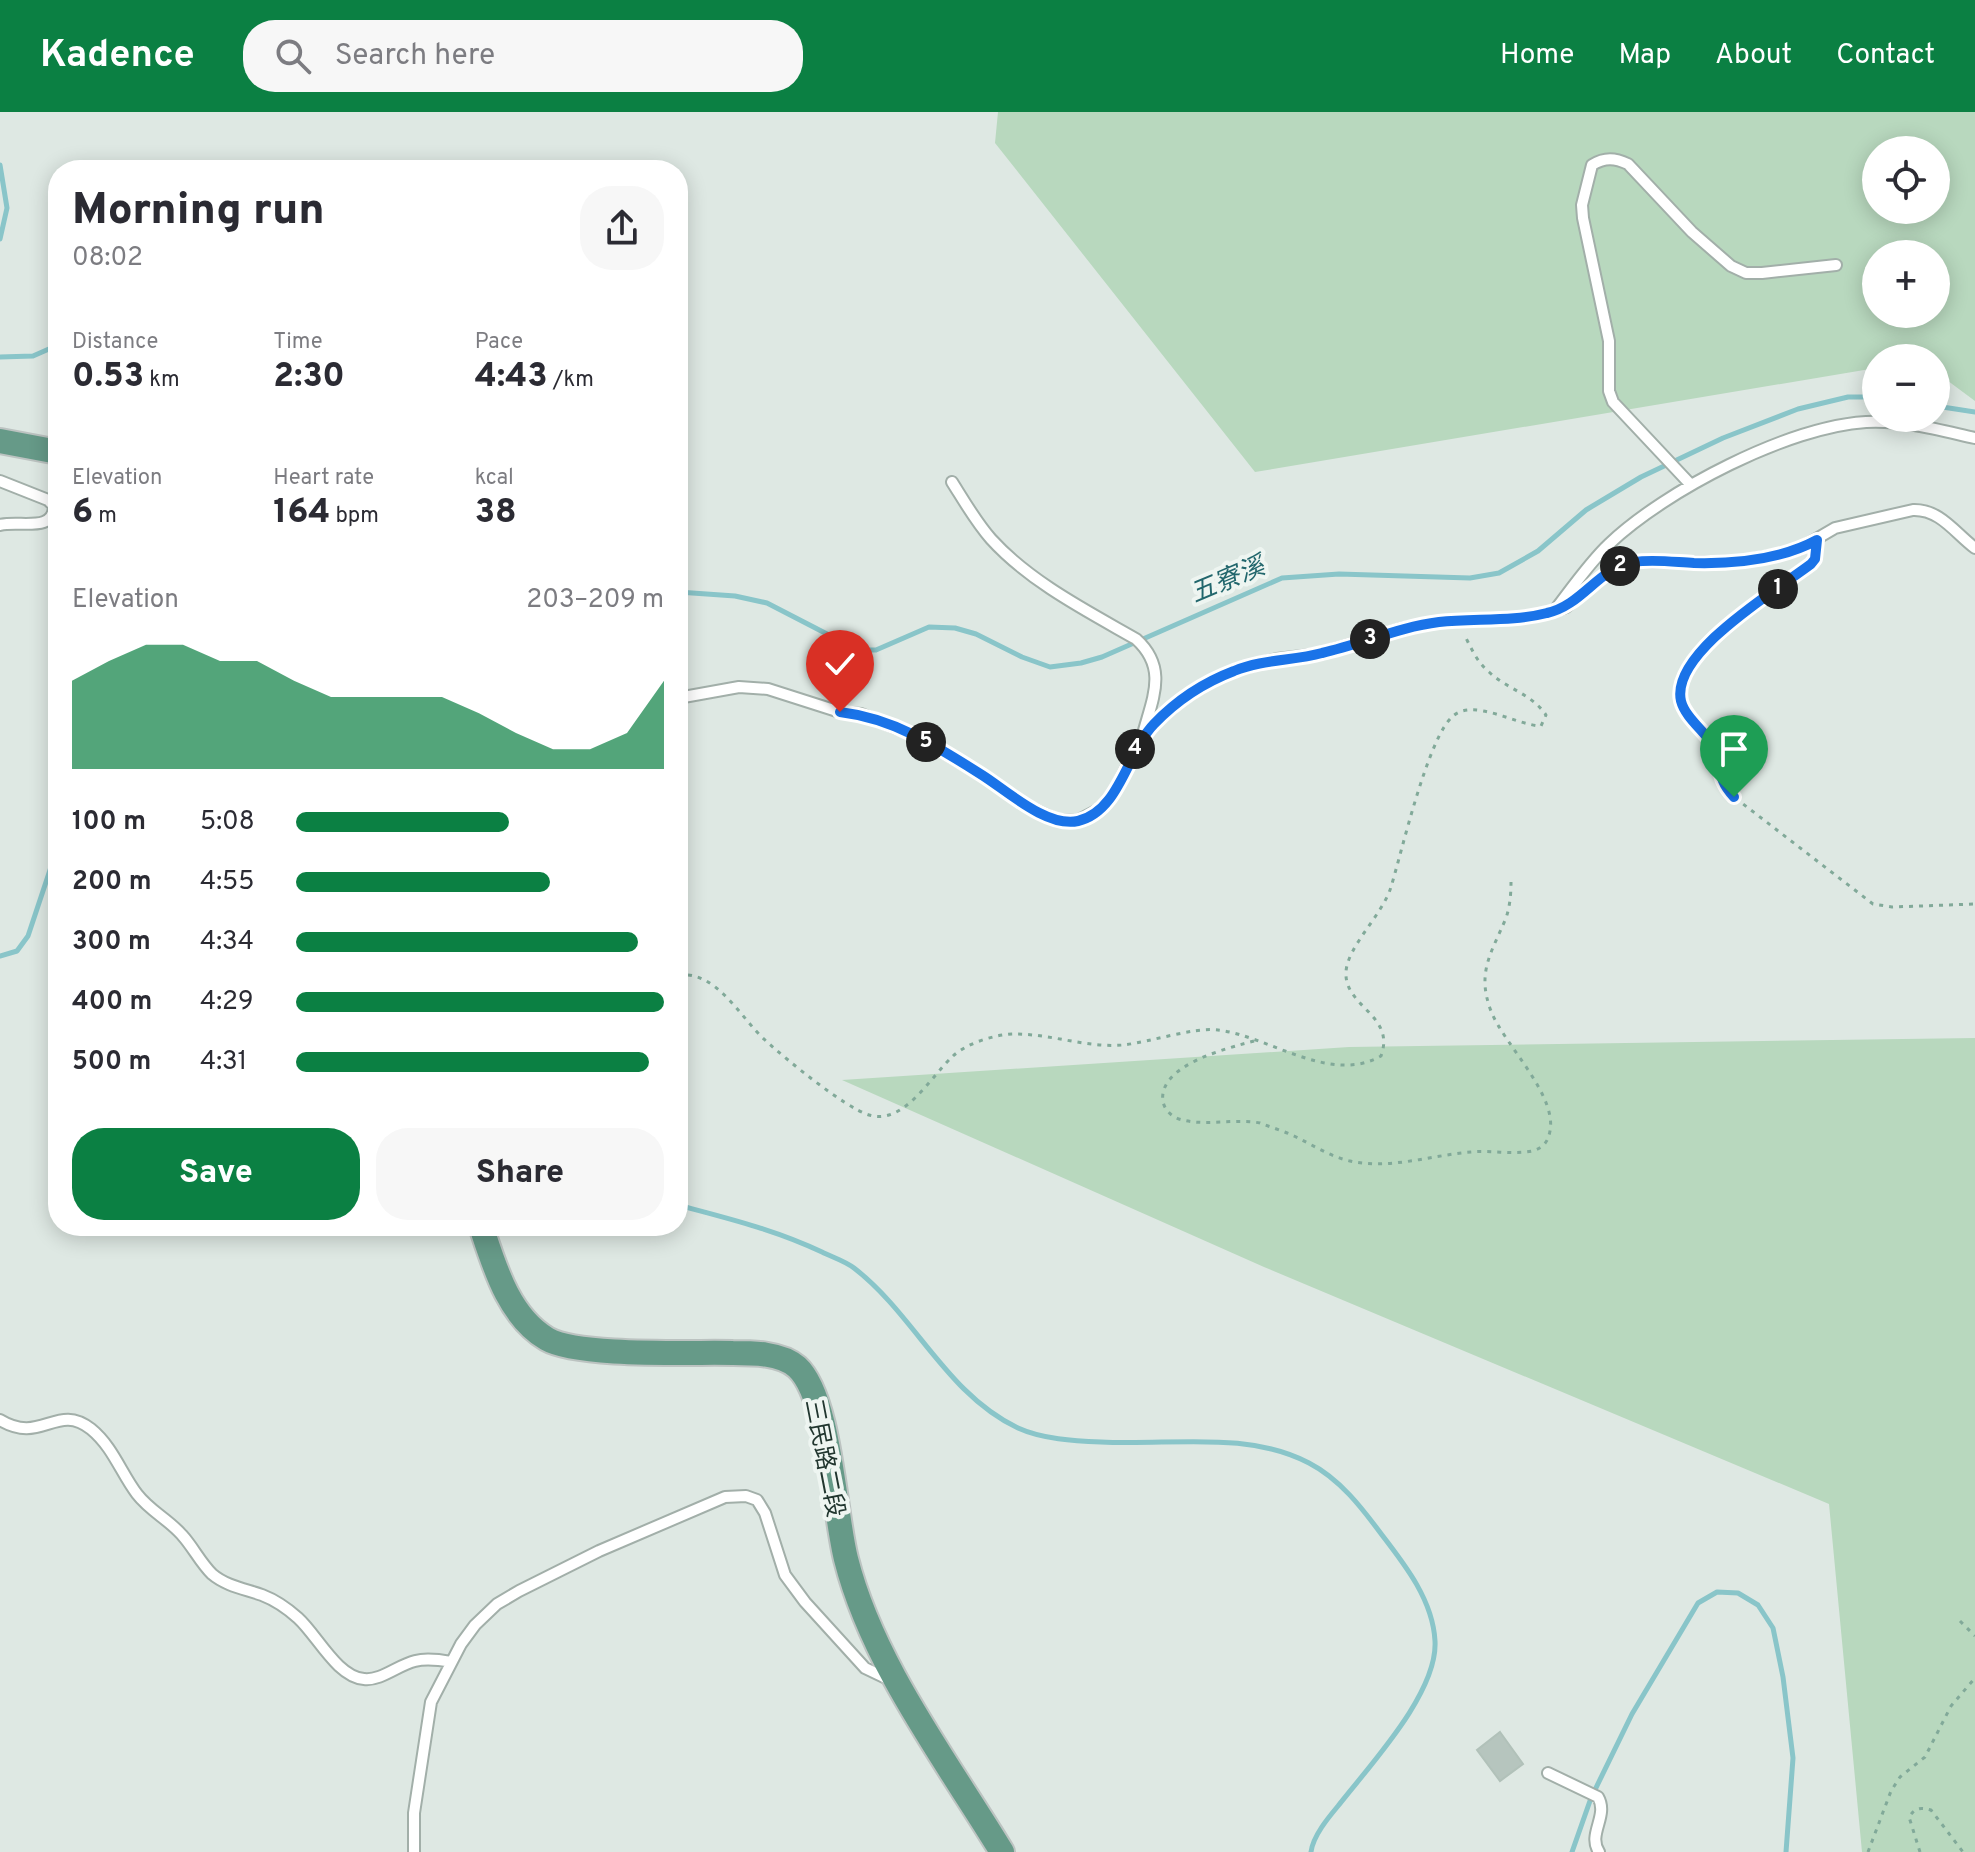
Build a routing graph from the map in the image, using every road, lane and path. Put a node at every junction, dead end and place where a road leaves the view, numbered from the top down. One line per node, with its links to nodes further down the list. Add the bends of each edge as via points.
1 (1836, 265): 7 (lane, via 1746,273 1716,255 1628,164 1617,159 1592,165 1582,205 1609,341 1609,391 1619,410)
2 (1975, 438): 7 (lane, via 1906,423 1845,425 1725,466)
3 (0, 441): 4 (main road)
4 (48, 450)
5 (0, 481): 8 (lane)
6 (952, 482): 16 (lane, via 978,523 1008,555 1149,651 1155,677)
7 (1691, 485): 13 (lane, via 1610,543)
8 (48, 500)
9 (48, 522): 10 (lane)
10 (0, 525)
11 (1817, 540): 12 (lane, via 1849,524 1925,509); 13 (lane, via 1738,562 1632,562 1612,569 1579,599); 18 (path, via 1811,564 1692,660 1680,688 1684,709 1717,752 1719,776 1734,797 1864,898 1892,907)
12 (1975, 548)
13 (1553, 611): 14 (lane)
14 (1458, 621): 16 (lane, via 1401,629 1319,654 1235,670 1180,701); 20 (path, via 1487,671 1538,703 1546,715 1541,726 1469,710 1454,715 1440,734 1390,891 1346,972 1349,988 1381,1027 1381,1056 1367,1064 1347,1065)
15 (688, 696): 16 (lane, via 739,687 768,689 861,714 914,735 1057,820 1077,821 1100,809)
16 (1142, 739)
17 (1511, 882): 20 (path, via 1506,918 1490,949 1486,985 1499,1029 1547,1105 1549,1136 1543,1146 1516,1153 1474,1151 1383,1164 1352,1162 1260,1123 1195,1122 1165,1109 1165,1085 1175,1075 1214,1051)
18 (1975, 904)
19 (688, 975): 20 (path, via 711,984 766,1041 852,1108 872,1116 890,1116 906,1105 956,1054 1013,1034 1122,1045 1215,1029)
20 (1254, 1041)
21 (485, 1236): 27 (main road, 三民路二段, via 508,1297 548,1340 576,1349 748,1353 796,1366 820,1406 836,1516 858,1602)
22 (0, 1420): 25 (lane, via 19,1429 62,1419 90,1428 143,1502 179,1531 213,1575 284,1607 351,1676 366,1680 417,1660)
23 (1960, 1621): 24 (path)
24 (1975, 1636)
25 (451, 1662): 27 (lane, via 475,1625 519,1591 692,1509 746,1496 757,1500 765,1513 785,1575 805,1602 865,1668); 29 (lane, via 431,1702 414,1813)
26 (1975, 1678): 32 (path, via 1951,1706 1925,1757 1891,1791)
27 (899, 1684): 30 (main road, 三民路二段)
28 (1548, 1773): 31 (lane, via 1598,1797 1603,1805 1594,1836)
29 (414, 1852)
30 (1002, 1852)
31 (1599, 1852)
32 (1868, 1852)
33 (1920, 1852): 34 (path, via 1909,1817 1923,1807)
34 (1963, 1852)

